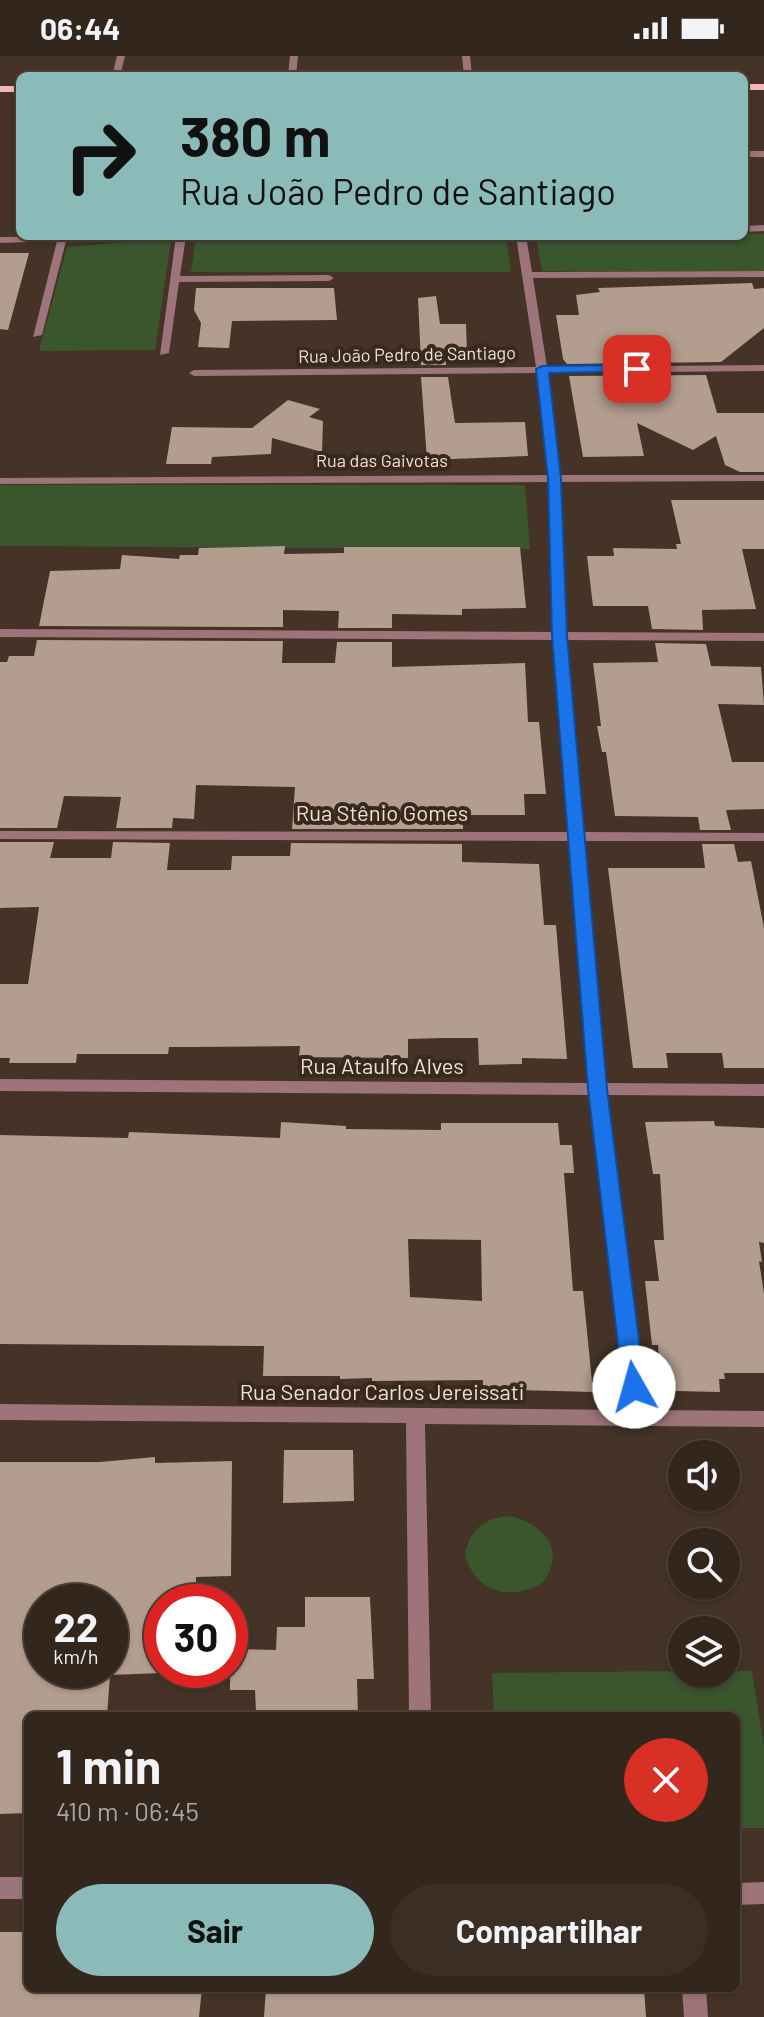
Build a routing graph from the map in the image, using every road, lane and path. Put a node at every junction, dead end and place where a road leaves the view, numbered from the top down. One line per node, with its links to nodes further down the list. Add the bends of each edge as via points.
1 (61, 240): 8 (street)
2 (180, 240): 7 (street)
3 (522, 240): 5 (street)
4 (764, 274): 5 (street)
5 (528, 275): 11 (street)
6 (329, 278): 7 (street)
7 (175, 279): 9 (street)
8 (37, 335)
9 (164, 353)
10 (764, 368): 11 (street, Rua João Pedro de Santiago)
11 (542, 369): 12 (street, Rua João Pedro de Santiago); 14 (street)
12 (194, 373)
13 (764, 478): 14 (street, Rua das Gaivotas)
14 (555, 479): 15 (street, Rua das Gaivotas); 17 (street)
15 (0, 481)
16 (0, 633): 17 (street)
17 (559, 636): 18 (street); 20 (street)
18 (764, 637)
19 (0, 835): 20 (street, Rua Stênio Gomes)
20 (577, 835): 21 (street, Rua Stênio Gomes); 23 (street)
21 (764, 837)
22 (0, 1085): 23 (street, Rua Ataulfo Alves)
23 (597, 1089): 24 (street, Rua Ataulfo Alves); 27 (street)
24 (764, 1090)
25 (0, 1412): 26 (street, Rua Senador Carlos Jereissati)
26 (415, 1417): 27 (street, Rua Senador Carlos Jereissati); 29 (street)
27 (638, 1417): 28 (street, Rua Senador Carlos Jereissati)
28 (764, 1419)
29 (420, 1712)
30 (0, 1888): 31 (street)
31 (24, 1888)
32 (764, 1893): 33 (street)
33 (740, 1894)
34 (694, 1992): 35 (street)
35 (696, 2017)

